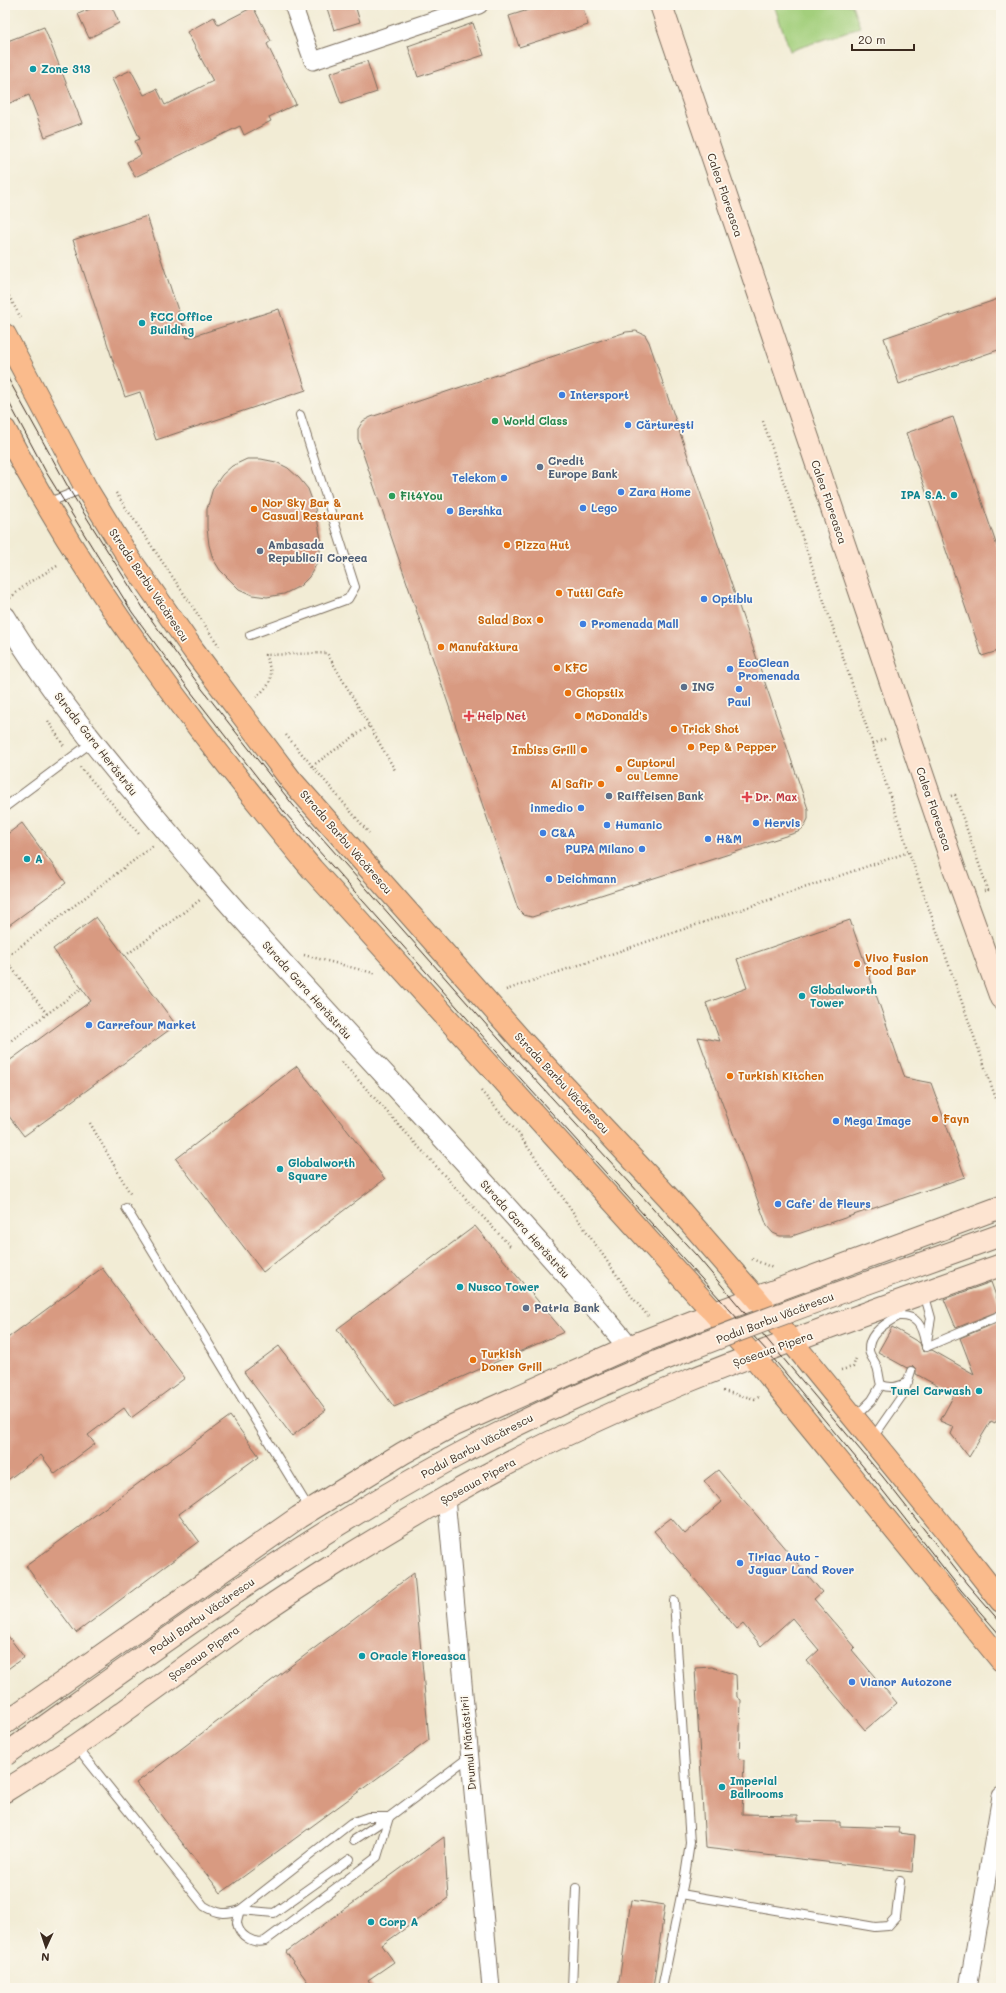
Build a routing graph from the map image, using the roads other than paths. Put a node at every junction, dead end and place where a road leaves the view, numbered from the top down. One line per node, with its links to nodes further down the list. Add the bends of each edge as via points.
1 (293, 5): 2 (street, via 313,61)
2 (479, 5)
3 (661, 5): 13 (main road, Calea Floreasca)
4 (5, 335): 7 (main road, Strada Barbu Văcărescu)
5 (300, 415): 10 (lane, via 355,588 348,600)
6 (5, 430): 8 (main road)
7 (86, 488): 8 (lane); 19 (main road, Strada Barbu Văcărescu, via 152,593 291,780 521,1040 668,1198)
8 (47, 503): 21 (main road, via 89,574 170,689 251,795 312,869)
9 (5, 617): 11 (street, Strada Gara Herăstrău, via 23,647)
10 (250, 635)
11 (92, 742): 12 (lane); 24 (street, Strada Gara Herăstrău, via 216,888 582,1291)
12 (5, 807)
13 (1001, 998)
14 (1001, 1207): 19 (main road)
15 (126, 1208): 33 (lane)
16 (1001, 1235): 39 (main road, Podul Barbu Văcărescu, bridge, via 652,1364 529,1419 455,1457 360,1510 285,1558)
17 (1001, 1265): 18 (main road, Șoseaua Pipera)
18 (924, 1292): 20 (main road, Șoseaua Pipera); 25 (lane, via 931,1318)
19 (756, 1298): 21 (main road); 23 (main road, Strada Barbu Văcărescu)
20 (899, 1309): 23 (main road, Șoseaua Pipera); 25 (lane, via 915,1319 921,1327); 29 (lane, via 873,1337 868,1351 877,1366)
21 (715, 1313): 24 (main road); 26 (main road)
22 (1001, 1315): 25 (lane)
23 (791, 1342): 26 (main road, Șoseaua Pipera); 30 (main road, Strada Barbu Văcărescu)
24 (629, 1347): 33 (main road, via 448,1428 403,1452)
25 (926, 1347)
26 (753, 1356): 32 (main road, Șoseaua Pipera, via 638,1402 535,1450); 36 (main road)
27 (912, 1371): 28 (lane)
28 (908, 1382): 29 (lane, via 894,1388); 31 (lane, via 904,1393)
29 (881, 1385): 30 (lane, via 872,1400)
30 (854, 1418): 31 (main road, Strada Barbu Văcărescu)
31 (872, 1440): 35 (main road, Strada Barbu Văcărescu)
32 (446, 1498): 38 (main road, Șoseaua Pipera, via 372,1541 245,1623); 40 (street, Drumul Mănăstirii)
33 (310, 1511): 37 (main road)
34 (674, 1601): 48 (lane, via 690,1843)
35 (1001, 1601)
36 (1001, 1660)
37 (5, 1723)
38 (76, 1746): 41 (main road, Șoseaua Pipera); 49 (lane, via 204,1906 220,1914)
39 (5, 1755)
40 (469, 1757): 43 (lane); 50 (street, Drumul Mănăstirii)
41 (5, 1792)
42 (1000, 1804): 53 (street)
43 (389, 1817): 44 (lane); 49 (lane, via 368,1817 351,1823); 49 (lane, via 377,1857 265,1941 256,1942 245,1936 237,1924)
44 (354, 1840)
45 (350, 1858): 49 (lane, via 274,1913)
46 (900, 1880): 48 (lane, via 896,1917 888,1926 875,1927)
47 (576, 1888): 51 (lane)
48 (681, 1894): 52 (lane)
49 (240, 1910)
50 (491, 1988)
51 (572, 1988)
52 (662, 1988)
53 (968, 1988)

